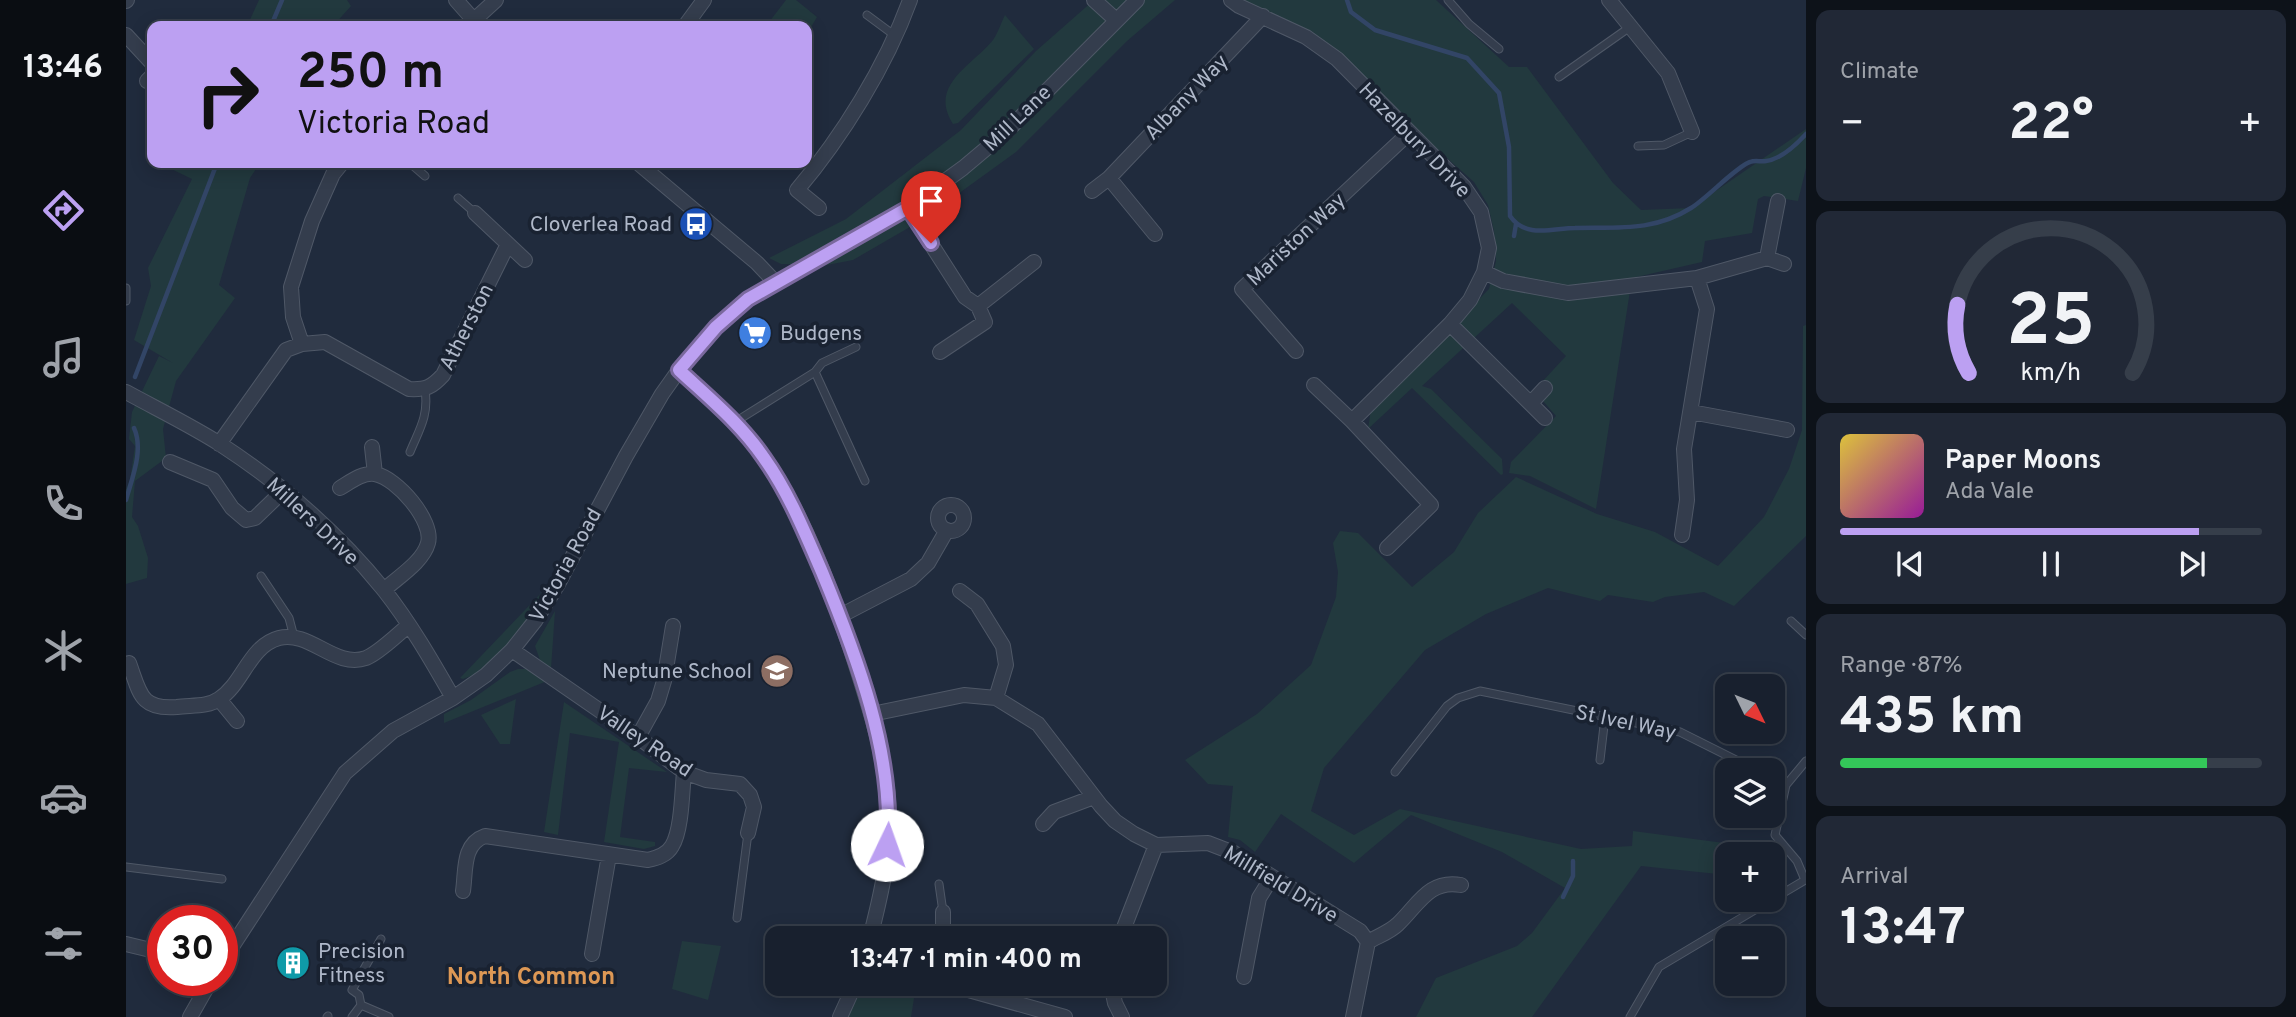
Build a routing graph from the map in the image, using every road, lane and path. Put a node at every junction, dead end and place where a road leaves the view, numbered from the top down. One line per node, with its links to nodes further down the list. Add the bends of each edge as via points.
1 (456, 0): 13 (street)
2 (496, 0): 14 (street)
3 (704, 0): 15 (street)
4 (910, 0): 18 (street)
5 (1094, 0): 12 (street)
6 (1137, 0): 12 (street, Mill Lane)
7 (1231, 0): 11 (street, Hazelbury Drive)
8 (1448, 0): 19 (lane)
9 (1609, 0): 16 (street)
10 (867, 15): 18 (lane)
11 (1263, 16): 23 (street, Hazelbury Drive, via 1337,59); 29 (street, Albany Way)
12 (1116, 20): 34 (street, Mill Lane, via 1007,131)
13 (474, 21)
14 (478, 21)
15 (689, 21)
16 (1630, 26): 21 (lane); 22 (street, via 1668,73)
17 (126, 35): 20 (street)
18 (894, 35): 33 (street, via 834,143 797,190)
19 (1499, 49)
20 (147, 58)
21 (1559, 77)
22 (1692, 132): 24 (lane, via 1664,145)
23 (1409, 133): 42 (street, Hazelbury Drive, via 1464,187 1481,212 1489,248); 51 (street, Mariston Way, via 1242,289)
24 (1638, 146)
25 (338, 168): 49 (street, via 312,221 291,287 293,317)
26 (416, 168): 28 (lane)
27 (644, 168): 44 (street)
28 (425, 176)
29 (1109, 178): 30 (street, Albany Way); 36 (street)
30 (1093, 191)
31 (458, 198): 35 (lane)
32 (1778, 201): 38 (street)
33 (819, 208)
34 (908, 208): 44 (street, Mill Lane); 47 (street, via 965,297)
35 (475, 214): 37 (street)
36 (1154, 234)
37 (508, 244): 39 (street); 57 (street, Atherston, via 443,375)
38 (1767, 258): 41 (street); 43 (street)
39 (526, 260)
40 (1034, 262): 47 (street)
41 (1784, 264)
42 (1484, 272): 43 (street, via 1503,281 1567,293); 48 (street, Hazelbury Drive, via 1470,300)
43 (1697, 278): 60 (street, via 1707,309)
44 (775, 282): 53 (street, Victoria Road, via 716,327)
45 (126, 288): 46 (lane)
46 (126, 301)
47 (978, 306): 52 (street, via 985,322)
48 (1450, 324): 59 (street); 62 (street, Hazelbury Drive)
49 (302, 344): 57 (street, Atherston, via 325,342 409,389); 65 (street, via 286,350)
50 (856, 347): 54 (lane, via 822,363)
51 (1296, 351)
52 (940, 352)
53 (679, 370): 63 (street); 85 (street, Victoria Road, via 536,621)
54 (815, 372): 63 (lane); 70 (lane)
55 (1314, 385): 62 (street)
56 (1545, 388): 59 (street)
57 (425, 390): 67 (lane, via 428,406)
58 (126, 392): 65 (street, Millers Drive)
59 (1531, 403): 61 (street)
60 (1691, 412): 64 (street); 74 (street, via 1684,449 1687,499)
61 (1545, 418)
62 (1352, 421): 75 (street, via 1431,505)
63 (735, 422): 79 (street, via 764,457 797,513)
64 (1787, 430)
65 (219, 444): 72 (street, Millers Drive)
66 (372, 447): 69 (street)
67 (410, 453)
68 (170, 462): 72 (street, via 213,480 246,520 255,518)
69 (375, 474): 71 (street, via 363,475); 77 (street, via 404,494 430,530 422,556)
70 (865, 481)
71 (340, 488)
72 (283, 491): 77 (street, Millers Drive, via 330,531)
73 (947, 530): 79 (street, via 928,563 911,579)
74 (1682, 535)
75 (1387, 548)
76 (261, 576): 84 (lane, via 289,618)
77 (384, 590): 81 (street, Millers Drive)
78 (960, 591): 88 (street, via 977,604 1003,646 1006,665)
79 (840, 616): 90 (street)
80 (1791, 621): 83 (lane)
81 (409, 625): 84 (street, via 367,658 338,656); 87 (street, Millers Drive)
82 (673, 626): 93 (street, via 658,701)
83 (1806, 635)
84 (294, 637): 89 (street, via 278,638 263,647)
85 (512, 650): 87 (street, Victoria Road); 93 (street, Valley Road)
86 (129, 663): 89 (street, via 140,694 151,706 208,704)
87 (453, 698): 116 (street, Victoria Road, via 393,731 345,773)
88 (996, 698): 90 (street, via 964,695); 100 (street, via 1038,724)
89 (219, 699): 92 (street)
90 (872, 714): 113 (street, via 884,765 889,818)
91 (1605, 717): 94 (lane, St Ivel Way, via 1680,732); 95 (lane); 98 (lane, St Ivel Way, via 1480,691 1447,706)
92 (237, 722)
93 (638, 737): 97 (street, Valley Road)
94 (1732, 758)
95 (1600, 760)
96 (1806, 761): 99 (lane)
97 (684, 772): 102 (street, Valley Road, via 740,784 754,807); 104 (street, via 672,847 648,860)
98 (1395, 772)
99 (1786, 785): 135 (lane, via 1775,835 1797,861 1805,880 1659,967)
100 (1094, 797): 101 (street, via 1054,812); 103 (street, via 1115,821)
101 (1042, 824)
102 (747, 833): 112 (lane)
103 (1156, 845): 106 (street, Millfield Drive, via 1208,842); 115 (street)
104 (609, 855): 110 (street, via 485,836 475,839 468,849); 121 (street)
105 (126, 867): 107 (lane)
106 (1272, 877): 118 (street, Millfield Drive, via 1360,931); 122 (street, via 1259,898)
107 (222, 879)
108 (939, 884): 111 (lane)
109 (1461, 885): 118 (street, via 1448,883 1428,891 1396,926)
110 (463, 891)
111 (943, 912): 114 (street)
112 (737, 918)
113 (873, 926)
114 (946, 926)
115 (1125, 926)
116 (238, 937)
117 (381, 939): 127 (lane, via 352,990)
118 (1368, 942): 134 (street)
119 (126, 944): 120 (street)
120 (147, 949)
121 (592, 954)
122 (1244, 977)
123 (202, 996): 128 (street)
124 (850, 996): 131 (street)
125 (990, 996): 132 (street)
126 (1114, 996): 133 (street)
127 (361, 1005): 129 (lane); 130 (lane)
128 (190, 1017)
129 (352, 1017)
130 (389, 1017)
131 (840, 1017)
132 (1065, 1017)
133 (1122, 1017)
134 (1353, 1017)
135 (1630, 1017)

